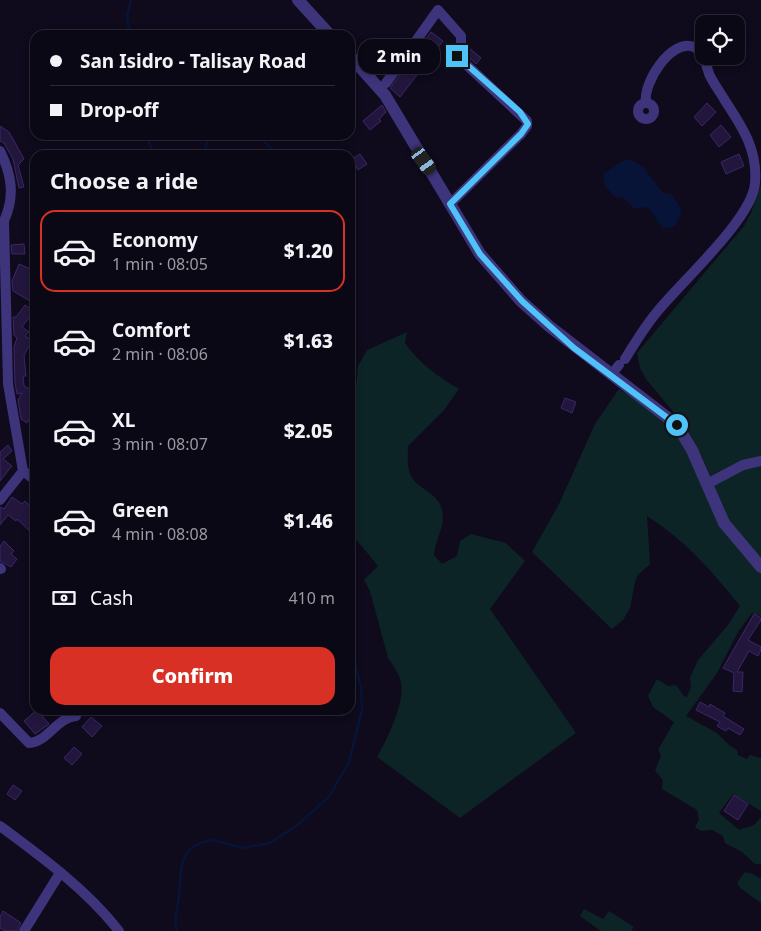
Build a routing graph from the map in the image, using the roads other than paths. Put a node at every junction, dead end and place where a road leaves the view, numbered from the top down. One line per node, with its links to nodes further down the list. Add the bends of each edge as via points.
1 (298, 0): 3 (street)
2 (437, 5): 5 (street); 8 (street, via 461,36 457,56 520,112 528,124)
3 (325, 30)
4 (355, 62): 8 (street, via 385,95)
5 (386, 83)
6 (646, 102): 10 (street, via 644,92 666,58 675,49 686,45 696,48 702,54 710,78 743,126 750,142 756,184 740,219 657,312)
7 (0, 151): 9 (street, via 12,193 12,205 4,222)
8 (450, 204): 10 (street, via 480,254 522,301)
9 (4, 318): 12 (street, via 8,384)
10 (610, 376): 14 (street, via 677,425)
11 (761, 461): 14 (street, via 743,465)
12 (23, 470): 13 (street); 15 (street)
13 (30, 476)
14 (707, 484): 16 (street, via 728,529)
15 (0, 500)
16 (761, 567)
17 (0, 713): 18 (street, via 30,742 39,741 62,720)
18 (76, 716)
19 (0, 826): 20 (street)
20 (60, 873): 21 (street); 22 (street)
21 (24, 931)
22 (119, 931)

